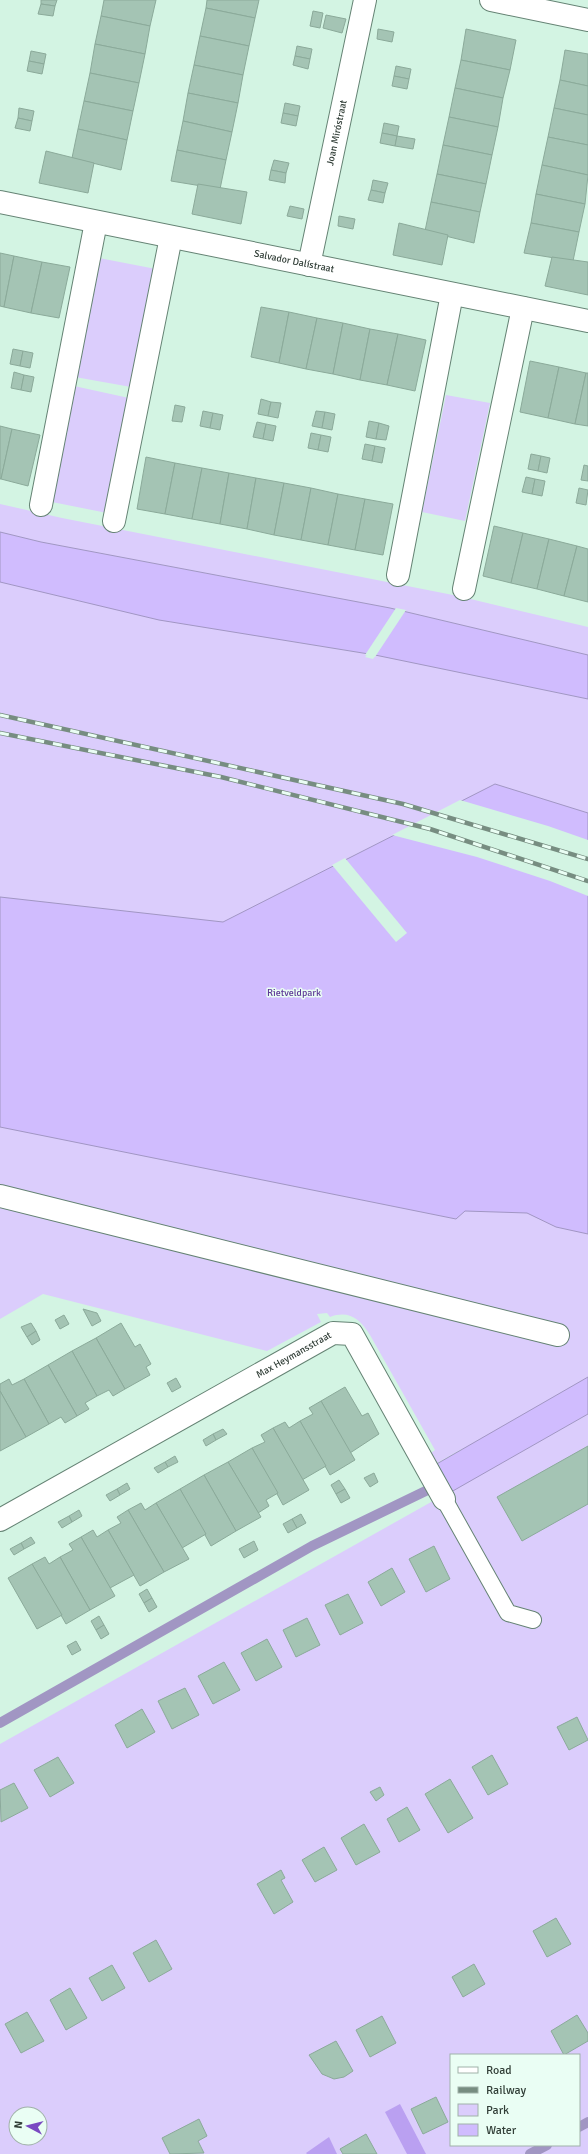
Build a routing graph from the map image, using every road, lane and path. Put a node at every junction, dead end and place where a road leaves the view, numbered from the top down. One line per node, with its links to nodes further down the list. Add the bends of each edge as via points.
1 (365, 0): 7 (street, Joan Miróstraat)
2 (491, 0): 3 (street)
3 (588, 20)
4 (0, 202): 5 (street, Salvador Dalístraat)
5 (96, 222): 6 (street, Salvador Dalístraat); 11 (street)
6 (171, 237): 7 (street, Salvador Dalístraat); 12 (street)
7 (309, 265): 8 (street, Salvador Dalístraat)
8 (452, 294): 9 (street, Salvador Dalístraat); 13 (street)
9 (523, 308): 10 (street, Salvador Dalístraat); 14 (street)
10 (588, 321)
11 (40, 505)
12 (114, 520)
13 (398, 575)
14 (464, 589)
15 (0, 1196): 16 (street)
16 (558, 1335)
17 (444, 1499): 18 (street, Max Heymansstraat, via 352,1334 333,1333); 19 (lane, Max Heymansstraat, via 508,1613)
18 (0, 1520)
19 (533, 1620)

